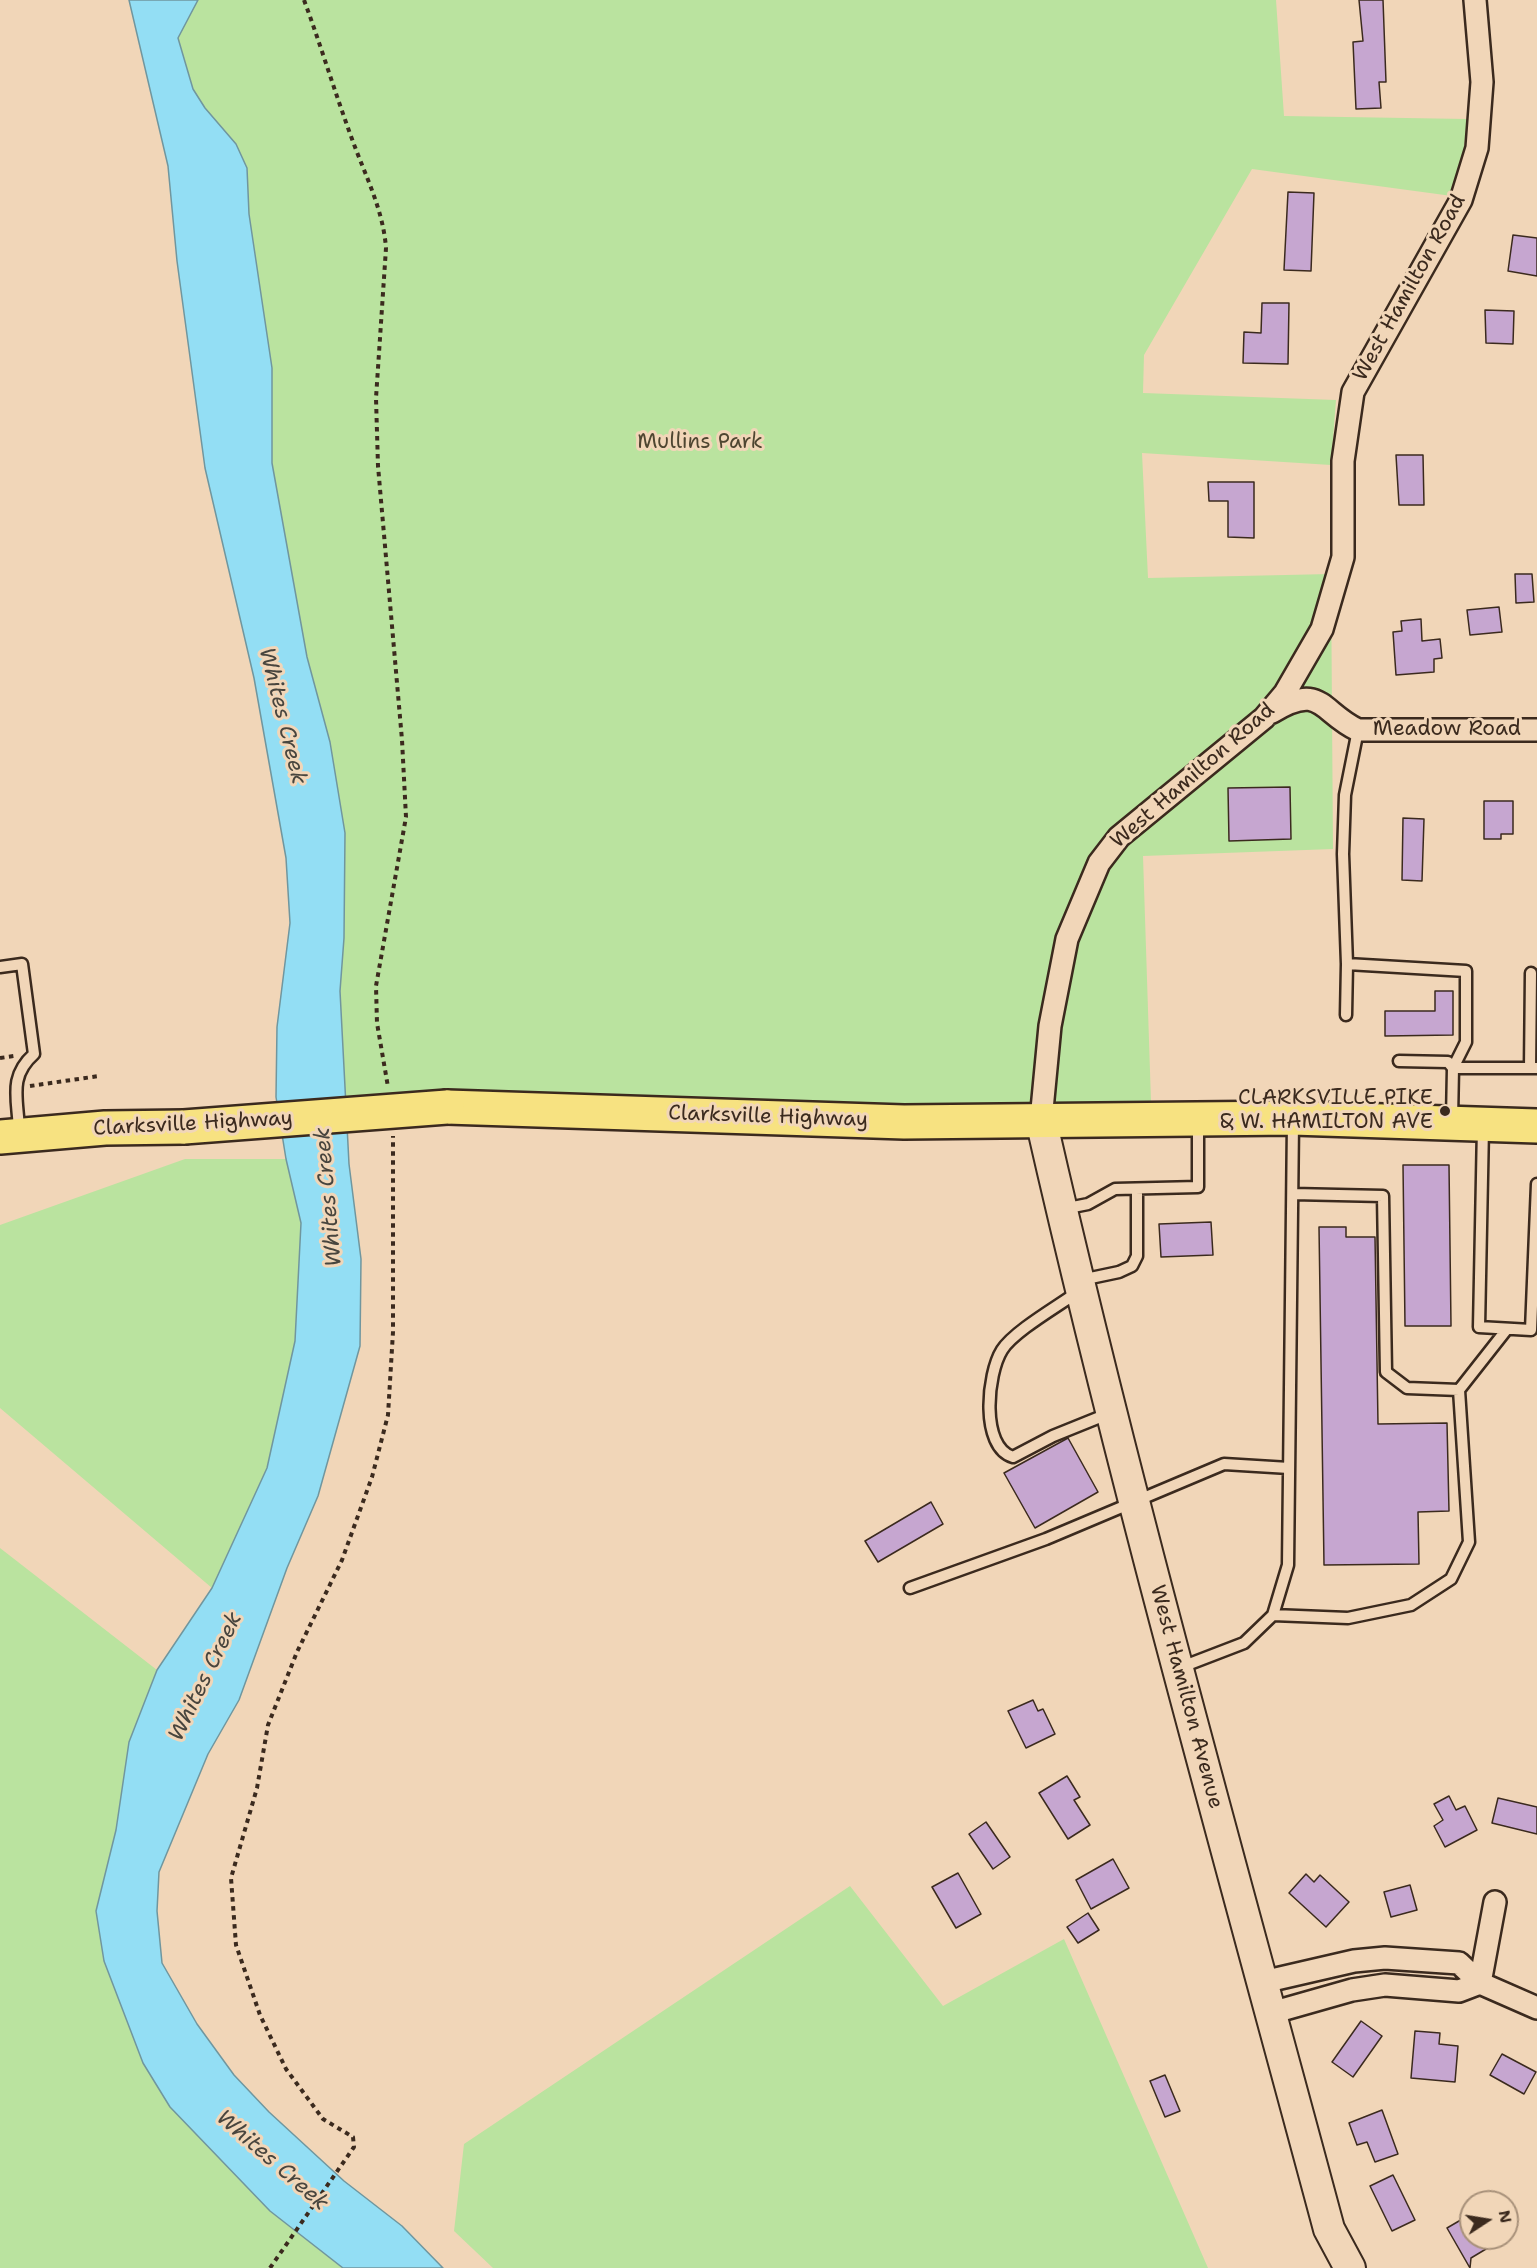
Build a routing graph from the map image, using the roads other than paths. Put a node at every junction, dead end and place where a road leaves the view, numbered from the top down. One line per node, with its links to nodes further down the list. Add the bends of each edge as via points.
1 (1475, 0): 2 (street, West Hamilton Road, via 1482,82 1477,147 1461,200 1353,393 1343,461 1343,557 1322,629 1285,693)
2 (1264, 718): 3 (street, Meadow Road, via 1294,701 1312,699); 14 (street, West Hamilton Road, via 1119,837 1099,863 1066,939 1050,1026)
3 (1358, 730): 4 (street, Meadow Road); 5 (lane, via 1345,795)
4 (1537, 730)
5 (1347, 964): 8 (lane); 10 (lane, via 1466,971 1466,1042)
6 (0, 967): 17 (lane, via 22,964 34,1053 18,1072)
7 (1531, 973): 11 (lane)
8 (1346, 1015)
9 (1399, 1061): 10 (lane, via 1448,1062)
10 (1454, 1068): 11 (lane); 15 (lane)
11 (1534, 1068)
12 (1293, 1118): 13 (main road, Clarksville Highway); 15 (main road, Clarksville Highway); 20 (lane)
13 (1198, 1119): 14 (main road, Clarksville Highway); 19 (lane, via 1198,1187)
14 (1041, 1120): 17 (main road, Clarksville Highway, bridge, via 904,1122 447,1107); 21 (street, West Hamilton Avenue)
15 (1468, 1123): 16 (main road, Clarksville Highway); 23 (lane, via 1479,1327)
16 (1537, 1126)
17 (9, 1136)
18 (1537, 1184): 23 (lane, via 1532,1330)
19 (1137, 1189): 21 (lane, via 1115,1189 1088,1204); 22 (lane, via 1137,1256 1132,1266)
20 (1293, 1194): 24 (lane, via 1383,1196 1386,1371 1407,1388); 26 (lane)
21 (1061, 1210): 22 (street, West Hamilton Avenue)
22 (1078, 1285): 25 (street, West Hamilton Avenue); 25 (lane, via 1002,1350 995,1369 989,1414 993,1440 1002,1454 1013,1457)
23 (1507, 1329): 24 (lane)
24 (1460, 1390): 29 (lane, via 1469,1542 1451,1580 1411,1605 1348,1618)
25 (1110, 1413): 27 (street, West Hamilton Avenue)
26 (1290, 1468): 27 (lane, via 1224,1464); 29 (lane, via 1288,1565)
27 (1134, 1503): 28 (lane); 30 (street, West Hamilton Avenue)
28 (910, 1588)
29 (1273, 1615): 30 (lane, via 1244,1643)
30 (1178, 1668): 33 (street, West Hamilton Avenue)
31 (1495, 1902): 34 (street)
32 (1354, 1961): 33 (street); 34 (street, via 1385,1958 1459,1963); 35 (street)
33 (1263, 1982): 37 (street, West Hamilton Avenue)
34 (1480, 1983): 35 (street, via 1459,1990 1384,1985); 36 (street)
35 (1360, 1989): 37 (street)
36 (1537, 2008)
37 (1271, 2013): 38 (street, West Hamilton Avenue, via 1329,2229)
38 (1350, 2268)

